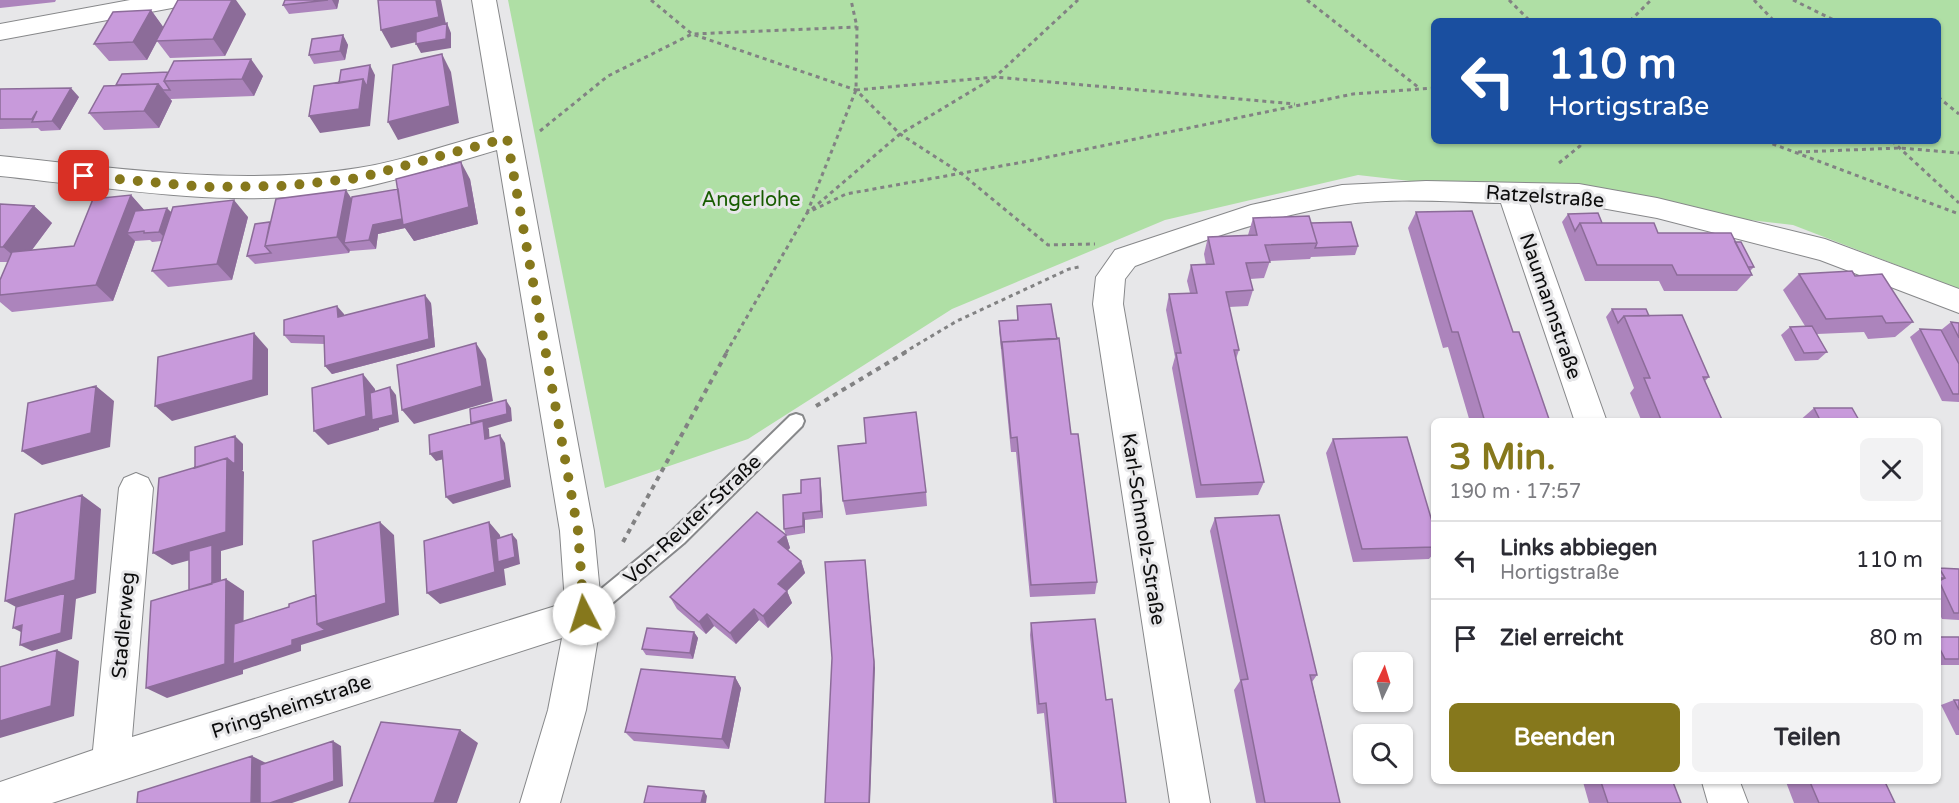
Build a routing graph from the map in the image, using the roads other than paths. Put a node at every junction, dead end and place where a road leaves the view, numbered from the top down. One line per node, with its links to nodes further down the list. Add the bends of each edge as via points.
1 (172, 0): 3 (street)
2 (484, 0): 4 (street)
3 (0, 32)
4 (507, 138): 5 (street, via 359,178 284,186 204,187); 12 (street, via 578,531)
5 (0, 166)
6 (1511, 191): 7 (street, Ratzelstraße, via 1342,195 1251,215); 8 (street, Ratzelstraße, via 1579,194 1749,229 1825,250); 9 (street, Naumannstraße)
7 (1125, 258): 17 (street, Karl-Schmolz-Straße, via 1111,277 1108,304)
8 (1959, 301)
9 (1590, 418)
10 (796, 421): 12 (lane, Von-Reuter-Straße, via 678,537)
11 (135, 488): 13 (street, Stadlerweg)
12 (584, 614): 13 (street, Pringsheimstraße); 16 (street, via 567,710)
13 (111, 763): 15 (street, Pringsheimstraße)
14 (1721, 784): 18 (street)
15 (0, 802)
16 (540, 803)
17 (1190, 803)
18 (1728, 803)

